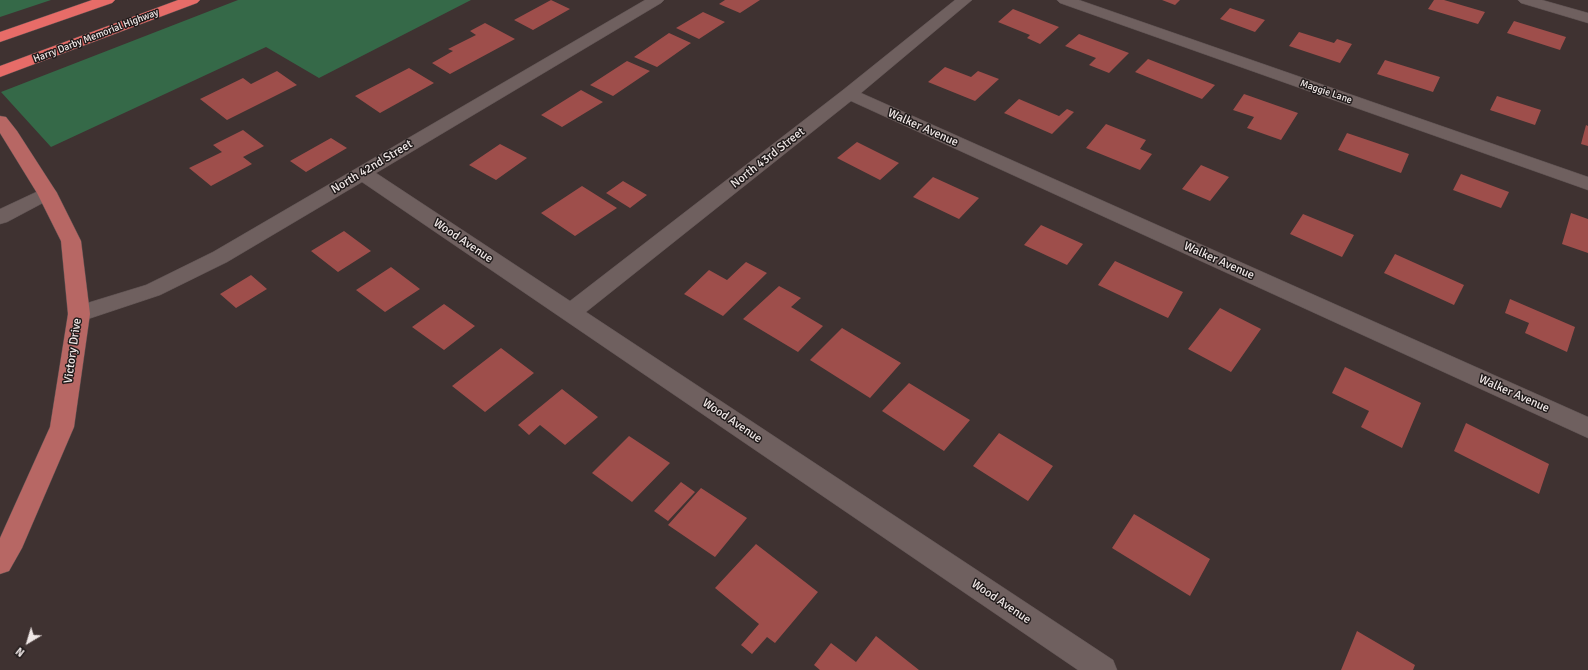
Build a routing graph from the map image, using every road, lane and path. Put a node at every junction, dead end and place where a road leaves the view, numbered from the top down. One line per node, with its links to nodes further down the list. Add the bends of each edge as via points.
1 (107, 0): 8 (highway)
2 (192, 0): 9 (highway, Harry Darby Memorial Highway)
3 (656, 0): 12 (street, North 42nd Street)
4 (964, 0): 10 (street, North 43rd Street)
5 (1065, 0): 13 (street, Maggie Lane)
6 (1526, 0): 7 (street)
7 (1588, 18)
8 (0, 37)
9 (0, 72)
10 (849, 94): 16 (street, North 43rd Street); 18 (street, Walker Avenue)
11 (0, 121): 14 (main road, Victory Drive)
12 (362, 173): 16 (street, Wood Avenue); 17 (street, North 42nd Street, via 220,257 153,290)
13 (1588, 184)
14 (47, 193): 15 (street); 17 (main road, Victory Drive, via 71,241)
15 (0, 217)
16 (570, 313): 20 (street, Wood Avenue)
17 (79, 314): 19 (main road, Victory Drive, via 62,427 13,540)
18 (1588, 428)
19 (0, 562)
20 (1103, 670)

